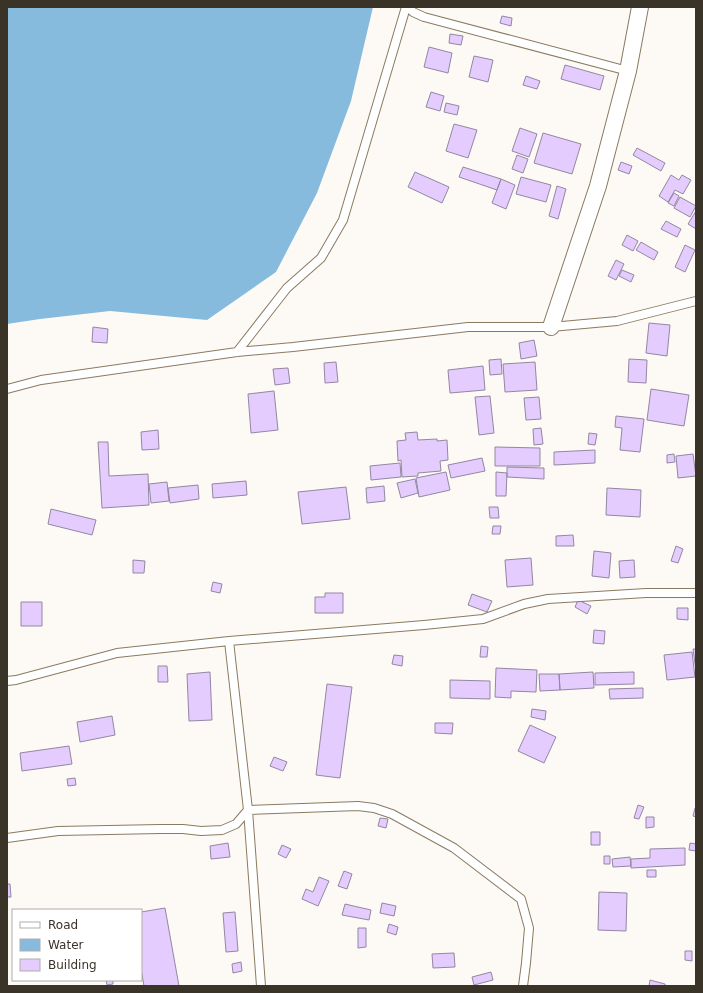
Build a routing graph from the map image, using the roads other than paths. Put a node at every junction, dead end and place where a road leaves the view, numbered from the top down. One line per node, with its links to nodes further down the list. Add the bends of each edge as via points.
1 (407, 7): 3 (lane, via 424,17); 6 (lane, via 342,220 320,258 287,288)
2 (640, 7): 3 (street)
3 (628, 71): 5 (street, via 598,186)
4 (696, 301): 5 (lane, via 617,321)
5 (551, 327): 6 (lane, via 468,327)
6 (237, 352): 7 (lane, via 41,380)
7 (7, 389)
8 (696, 593): 9 (lane, via 646,593 548,599 524,604 483,619 424,626)
9 (229, 640): 10 (lane, via 117,653); 11 (lane)
10 (7, 681)
11 (248, 810): 12 (lane, via 236,824 222,830 58,831); 13 (lane); 14 (lane, via 358,806 374,808 392,814 454,848 521,899 529,928)
12 (7, 838)
13 (260, 986)
14 (523, 986)

